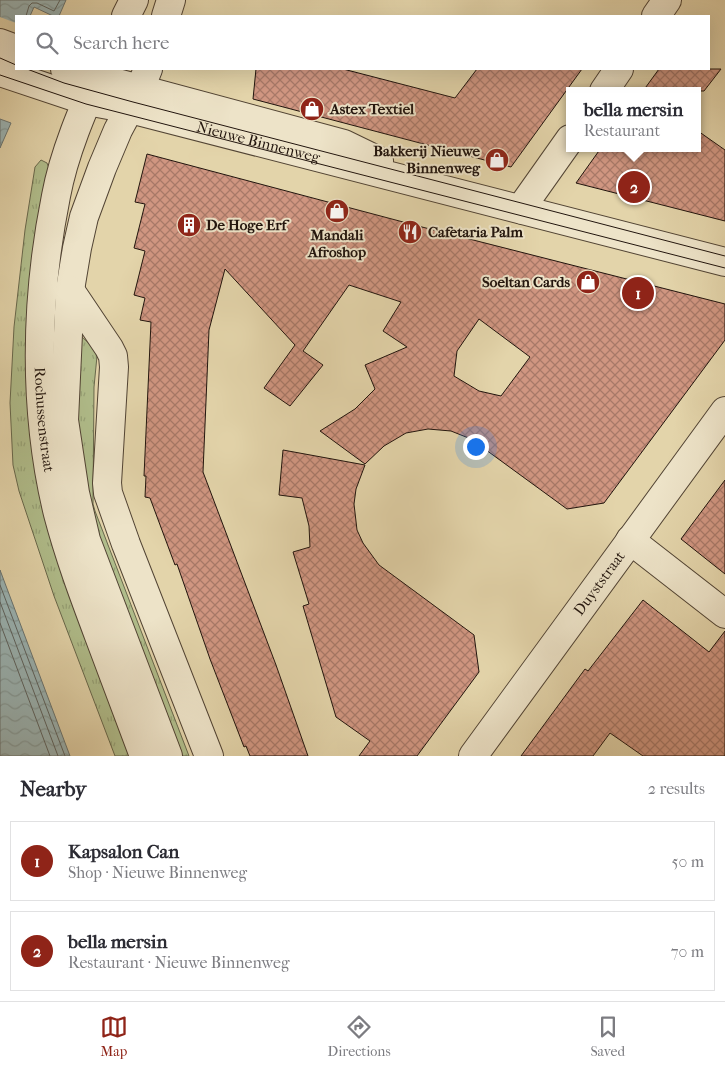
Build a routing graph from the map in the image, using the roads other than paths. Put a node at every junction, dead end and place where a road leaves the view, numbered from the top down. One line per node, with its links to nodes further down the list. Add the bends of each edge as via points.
1 (134, 0): 4 (street)
2 (171, 0): 5 (street)
3 (668, 0): 6 (street)
4 (126, 15)
5 (166, 15)
6 (657, 15)
7 (0, 43): 8 (street)
8 (15, 49)
9 (74, 70): 11 (street)
10 (618, 70): 13 (street)
11 (100, 73): 14 (street); 15 (street, Rochussenstraat)
12 (4, 74): 15 (street, Nieuwe Binnenweg)
13 (607, 87)
14 (139, 89): 15 (street, Nieuwe Binnenweg); 17 (street, Nieuwe Binnenweg, via 344,144 429,186); 19 (street, Rochussenstraat, via 118,130 84,217)
15 (87, 101): 23 (street, Rochussenstraat, via 62,172 50,234 41,326 41,413 51,483 69,551)
16 (566, 145): 17 (street)
17 (523, 210): 18 (street, Nieuwe Binnenweg)
18 (725, 262)
19 (70, 290): 24 (street, Rochussenstraat, via 64,420 75,493 86,540); 25 (street, via 113,356 108,493)
20 (725, 411): 21 (street, Duyststraat)
21 (630, 540): 22 (street); 26 (street, Duyststraat)
22 (725, 614)
23 (144, 756)
24 (168, 756)
25 (209, 756)
26 (473, 756)

